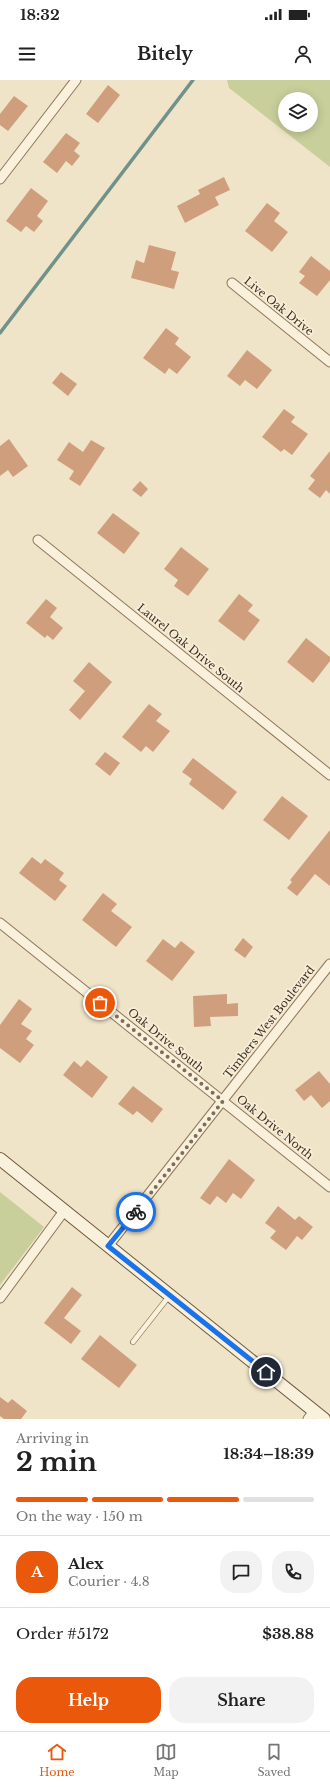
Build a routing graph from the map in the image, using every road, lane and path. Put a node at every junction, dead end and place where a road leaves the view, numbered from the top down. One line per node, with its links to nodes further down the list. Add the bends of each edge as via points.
1 (76, 80): 2 (street)
2 (0, 179)
3 (232, 283): 4 (street, Live Oak Drive)
4 (330, 362)
5 (38, 540): 6 (street, Laurel Oak Drive South)
6 (330, 774)
7 (0, 923): 9 (street, Oak Drive South)
8 (330, 964): 9 (street, Timbers West Boulevard)
9 (223, 1101): 11 (street, Oak Drive North); 13 (street, Timbers West Boulevard)
10 (0, 1159): 12 (main road)
11 (330, 1187)
12 (64, 1211): 13 (main road); 15 (street)
13 (108, 1246): 14 (main road)
14 (170, 1295): 16 (lane); 17 (main road)
15 (0, 1298)
16 (133, 1342)
17 (311, 1415): 18 (main road)
18 (324, 1419)

